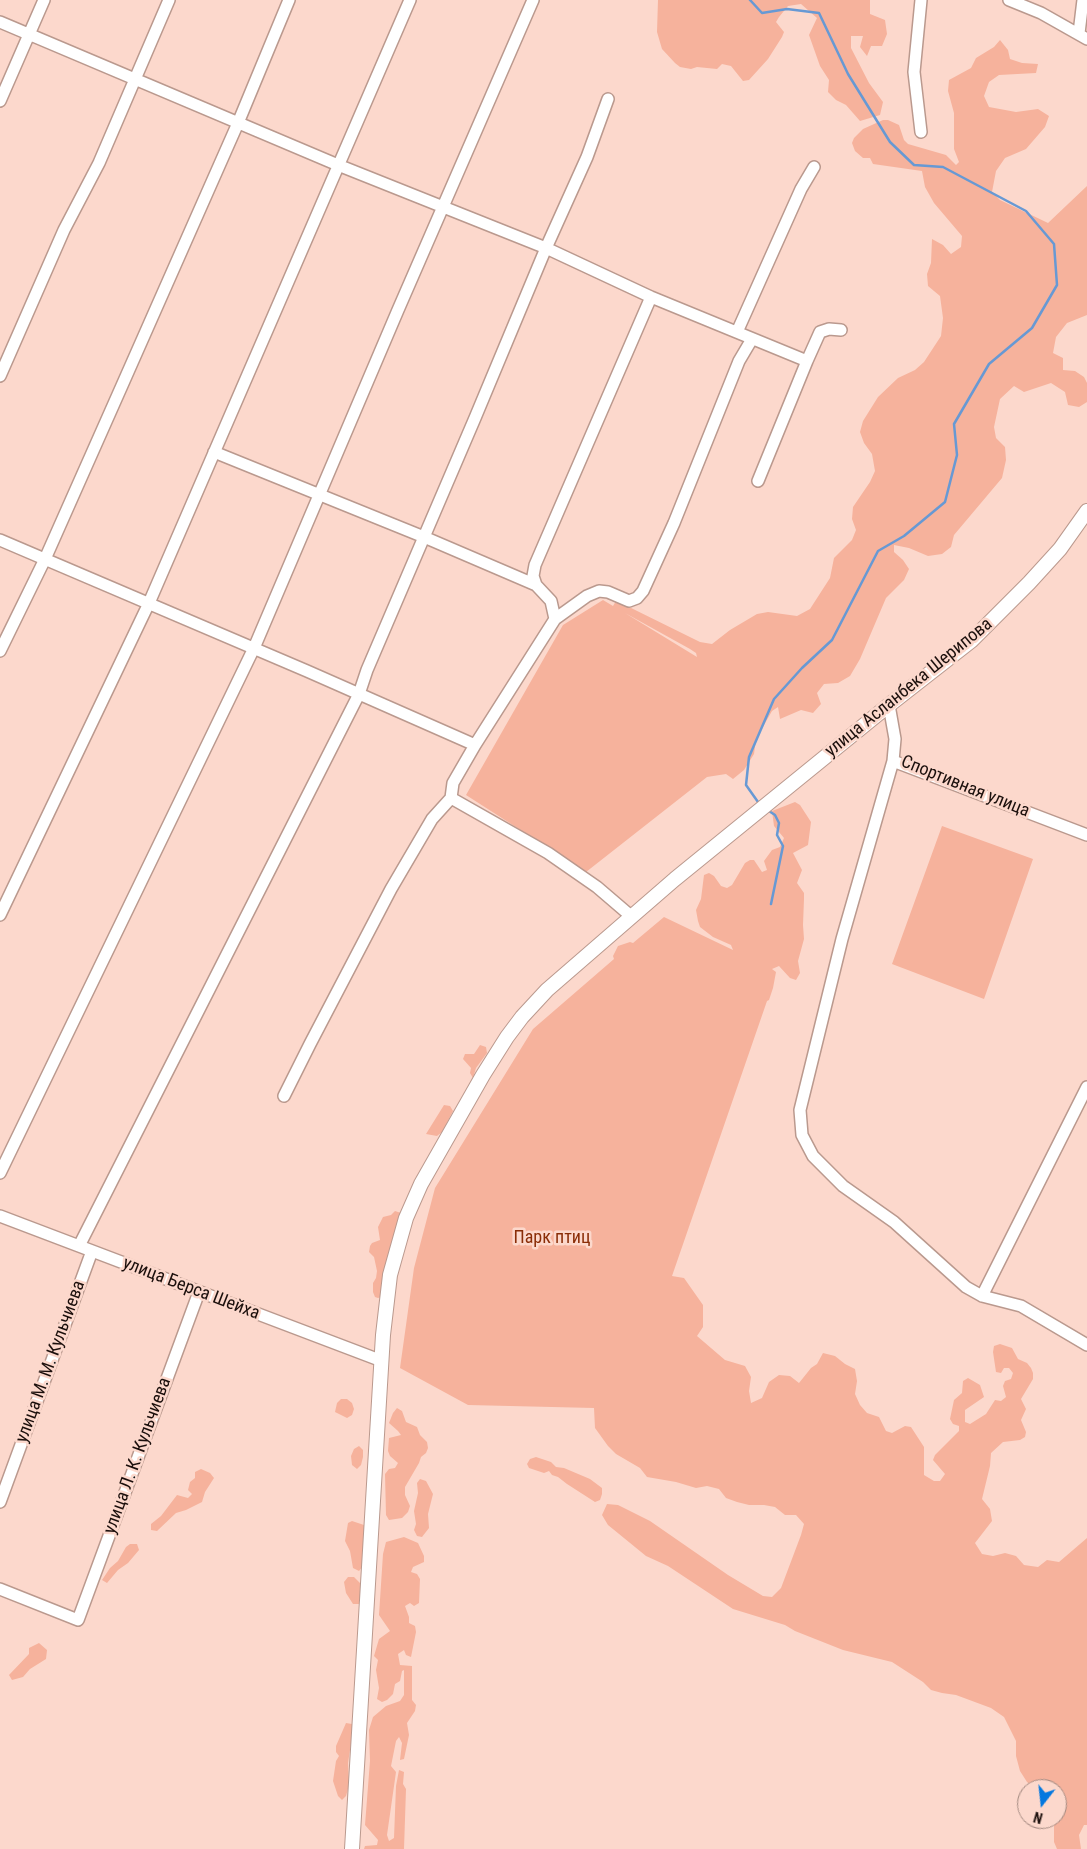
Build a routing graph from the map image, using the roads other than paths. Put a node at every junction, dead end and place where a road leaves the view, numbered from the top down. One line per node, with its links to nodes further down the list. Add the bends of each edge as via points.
1 (44, 0): 10 (street)
2 (169, 0): 12 (street)
3 (290, 0): 15 (street)
4 (410, 0): 17 (street)
5 (533, 0): 19 (street)
6 (922, 0): 16 (street, via 914,72)
7 (1009, 0): 11 (street, via 1042,13)
8 (1083, 0): 11 (street)
9 (0, 22): 10 (street)
10 (30, 34): 12 (street); 14 (street)
11 (1083, 36)
12 (135, 79): 15 (street); 26 (street)
13 (608, 99): 20 (street, via 587,157)
14 (0, 101)
15 (238, 123): 17 (street); 33 (street)
16 (921, 132)
17 (338, 165): 19 (street); 27 (street)
18 (814, 167): 23 (street)
19 (443, 206): 20 (street); 29 (street)
20 (546, 248): 21 (street); 31 (street)
21 (651, 296): 23 (street); 34 (street, via 535,565 533,576)
22 (841, 330): 25 (street, via 820,332)
23 (737, 332): 24 (street)
24 (752, 339): 25 (street); 36 (street, via 739,361 644,591 629,601 599,591)
25 (807, 361): 28 (street)
26 (0, 376)
27 (214, 452): 29 (street); 35 (street)
28 (758, 481)
29 (320, 495): 31 (street); 37 (street)
30 (1087, 511): 40 (main road, улица Асланбека Шерипова, via 1060,549 971,641)
31 (424, 537): 34 (street); 39 (street)
32 (0, 540): 33 (street)
33 (45, 559): 35 (street); 38 (street)
34 (536, 585): 36 (street, via 551,601)
35 (149, 603): 37 (street); 45 (street)
36 (555, 619): 41 (street)
37 (254, 648): 39 (street); 49 (street)
38 (0, 651)
39 (359, 694): 41 (street); 51 (street)
40 (889, 705): 42 (street, Спортивная улица, via 895,739); 46 (main road, улица Асланбека Шерипова, via 674,879)
41 (474, 745): 43 (street, via 453,783)
42 (893, 761): 44 (street, Спортивная улица); 54 (street, via 842,939 800,1110 802,1135 813,1156 843,1186 894,1222 966,1287)
43 (451, 798): 46 (street, via 548,853 597,887); 48 (street, via 432,819 391,889)
44 (1087, 835)
45 (0, 915)
46 (632, 917): 56 (main road, улица Асланбека Шерипова, via 547,990 522,1017 447,1137 406,1218 390,1275)
47 (1087, 1087): 54 (street)
48 (284, 1096)
49 (0, 1173)
50 (0, 1216): 51 (street, улица Берса Шейха)
51 (79, 1246): 52 (street, улица Берса Шейха)
52 (92, 1251): 53 (street, улица Берса Шейха); 57 (street, улица М. М. Кульчиева)
53 (199, 1292): 56 (street, улица Берса Шейха); 58 (street, улица Л. К. Кульчиева, via 78,1620)
54 (982, 1296): 55 (street, via 1021,1306)
55 (1085, 1340)
56 (382, 1361): 59 (main road, улица Асланбека Шерипова)
57 (0, 1502)
58 (0, 1589)
59 (352, 1849)

